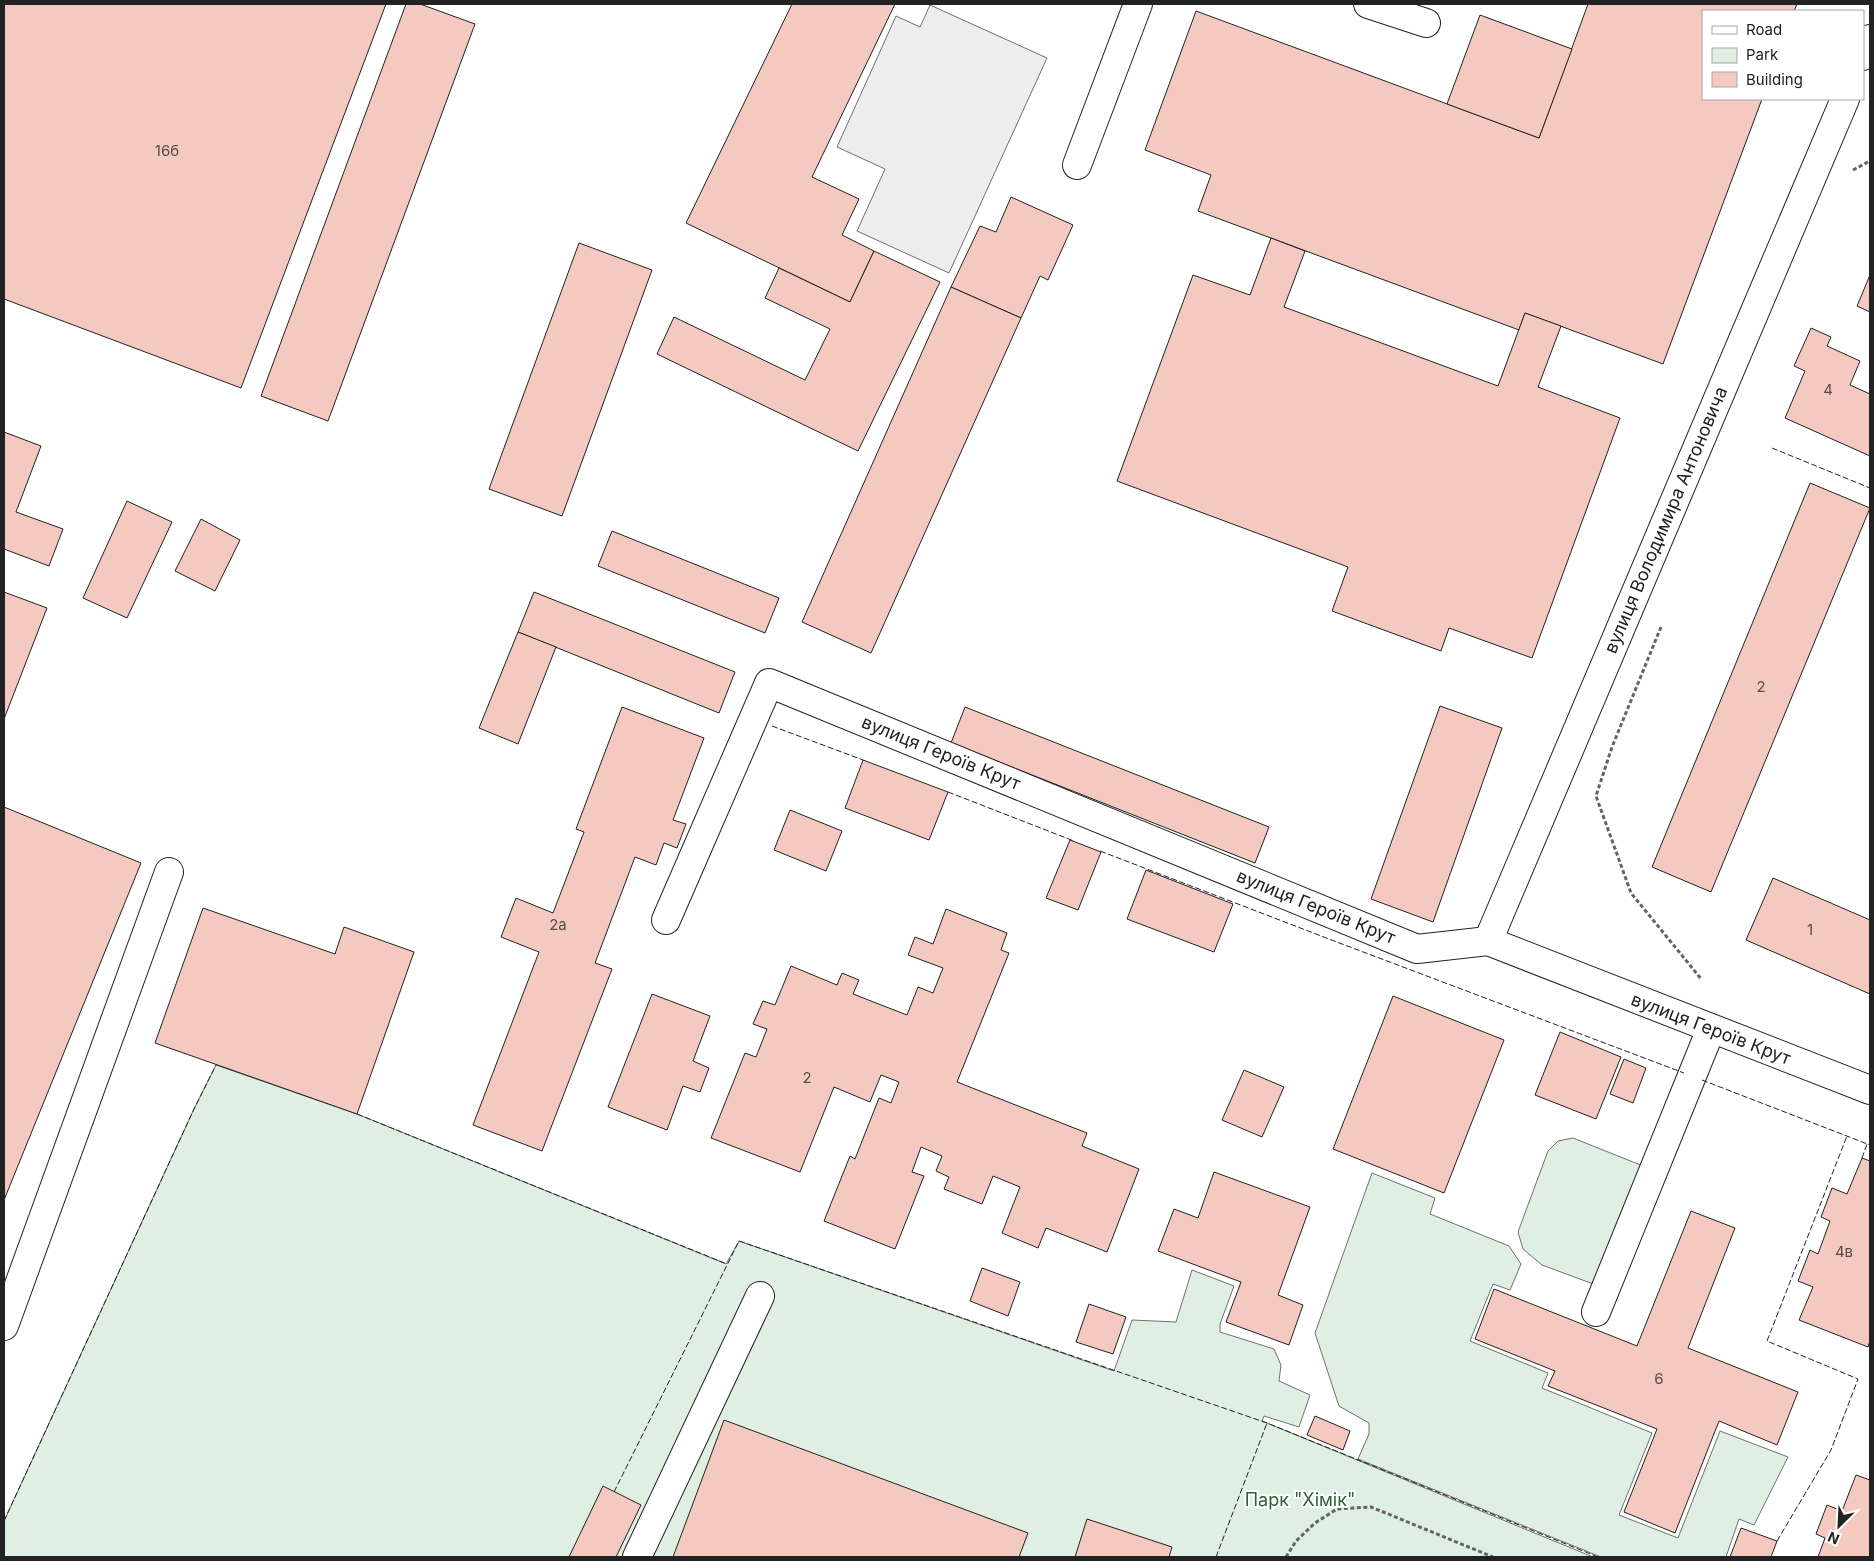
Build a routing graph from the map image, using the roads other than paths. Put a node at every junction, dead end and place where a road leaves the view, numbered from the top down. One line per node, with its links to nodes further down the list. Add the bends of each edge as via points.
1 (1138, 4): 7 (street)
2 (1368, 4): 3 (street)
3 (1431, 10)
4 (1870, 39): 5 (street)
5 (1864, 54)
6 (1845, 100): 10 (street, вулиця Володимира Антоновича)
7 (1077, 165)
8 (169, 872): 15 (street)
9 (666, 920): 10 (street, вулиця Героїв Крут, via 770,683 1417,949)
10 (1488, 941): 11 (street, вулиця Героїв Крут)
11 (1711, 1029): 12 (street, вулиця Героїв Крут); 14 (street)
12 (1870, 1090)
13 (760, 1296): 16 (street)
14 (1596, 1312)
15 (4, 1326)
16 (637, 1557)

